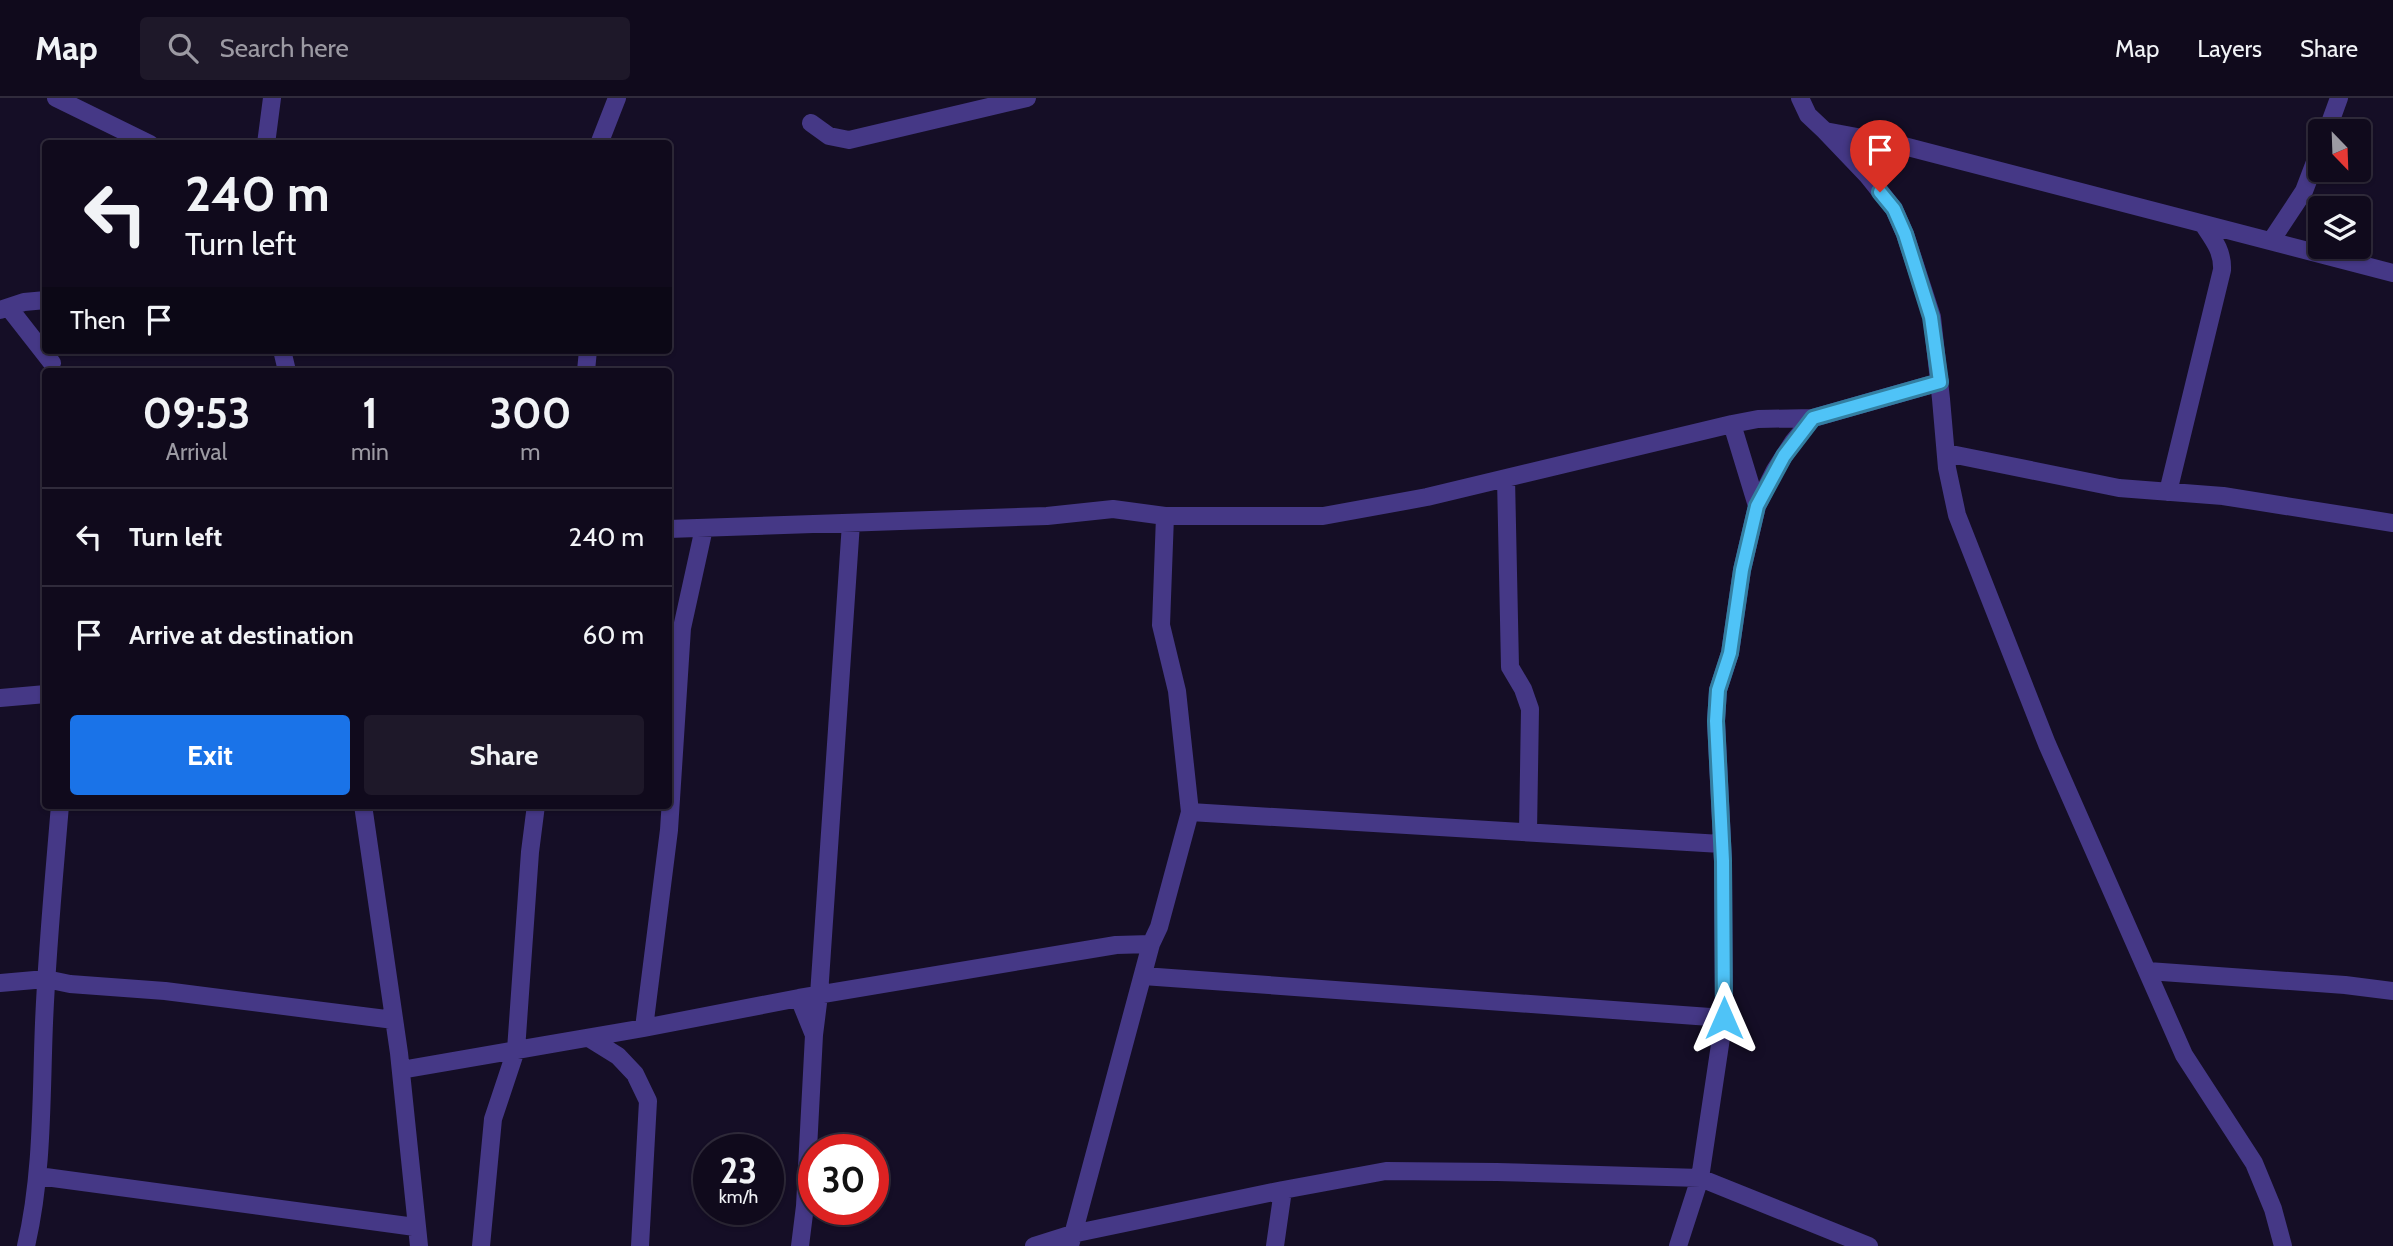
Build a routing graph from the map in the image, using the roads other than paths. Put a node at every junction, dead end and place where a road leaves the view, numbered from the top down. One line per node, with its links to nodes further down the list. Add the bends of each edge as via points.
1 (56, 98): 10 (street)
2 (272, 98): 11 (street)
3 (617, 98): 12 (street)
4 (1027, 98): 8 (street, via 849,141 829,136)
5 (1800, 98): 9 (street, via 1808,115)
6 (2339, 98): 7 (street)
7 (2331, 119)
8 (811, 123)
9 (1825, 131): 14 (street, via 1900,145); 20 (street, via 1894,209 1931,317)
10 (142, 140)
11 (267, 140)
12 (601, 140)
13 (2308, 180): 15 (street)
14 (2203, 224): 15 (street); 25 (street, via 2218,247 2222,270)
15 (2271, 241): 16 (street)
16 (2393, 273)
17 (42, 300): 18 (street)
18 (4, 309): 19 (street)
19 (42, 349)
20 (1940, 382): 21 (street); 23 (street)
21 (1813, 418): 22 (street); 26 (street, via 1775,470)
22 (1732, 424): 24 (street); 26 (street)
23 (1946, 453): 25 (street, via 2119,488); 43 (street, via 1957,515 2047,744)
24 (1506, 478): 27 (street, via 1323,516); 40 (street, via 1510,667 1530,709)
25 (2168, 492): 29 (street)
26 (1757, 506): 41 (street, via 1730,653 1718,690)
27 (1165, 516): 28 (street, via 1113,509 1048,516); 39 (street, via 1161,625 1177,691)
28 (851, 523): 30 (street); 48 (street)
29 (2393, 523)
30 (705, 528): 31 (street); 34 (street, via 682,628)
31 (672, 529)
32 (42, 694): 33 (street)
33 (0, 698)
34 (672, 783)
35 (60, 809): 45 (street)
36 (364, 809): 51 (street)
37 (535, 809): 55 (street)
38 (670, 809): 52 (street)
39 (1190, 812): 40 (street); 42 (street)
40 (1528, 832): 41 (street)
41 (1721, 844): 50 (street)
42 (1151, 944): 44 (street); 48 (street, via 1116,945)
43 (2148, 971): 47 (street); 62 (street, via 2185,1055 2255,1163)
44 (1143, 976): 50 (street); 61 (street)
45 (46, 979): 46 (street); 51 (street); 57 (street)
46 (0, 983)
47 (2393, 990)
48 (820, 995): 49 (street); 53 (street)
49 (799, 998): 52 (street); 53 (street)
50 (1724, 1018): 58 (street)
51 (394, 1020): 56 (street)
52 (644, 1028): 54 (street)
53 (814, 1035): 67 (street)
54 (589, 1038): 55 (street); 66 (street, via 618,1056 635,1074 648,1101)
55 (516, 1050): 56 (street); 65 (street, via 493,1119)
56 (401, 1070): 60 (street)
57 (38, 1176): 60 (street); 63 (street)
58 (1700, 1178): 59 (street, via 1386,1171); 70 (street); 71 (street)
59 (1283, 1190): 61 (street); 69 (street)
60 (415, 1227): 64 (street)
61 (1071, 1240): 68 (street)
62 (2278, 1242)
63 (26, 1246)
64 (419, 1246)
65 (481, 1246)
66 (640, 1246)
67 (800, 1246)
68 (1034, 1246)
69 (1275, 1246)
70 (1678, 1246)
71 (1869, 1246)

